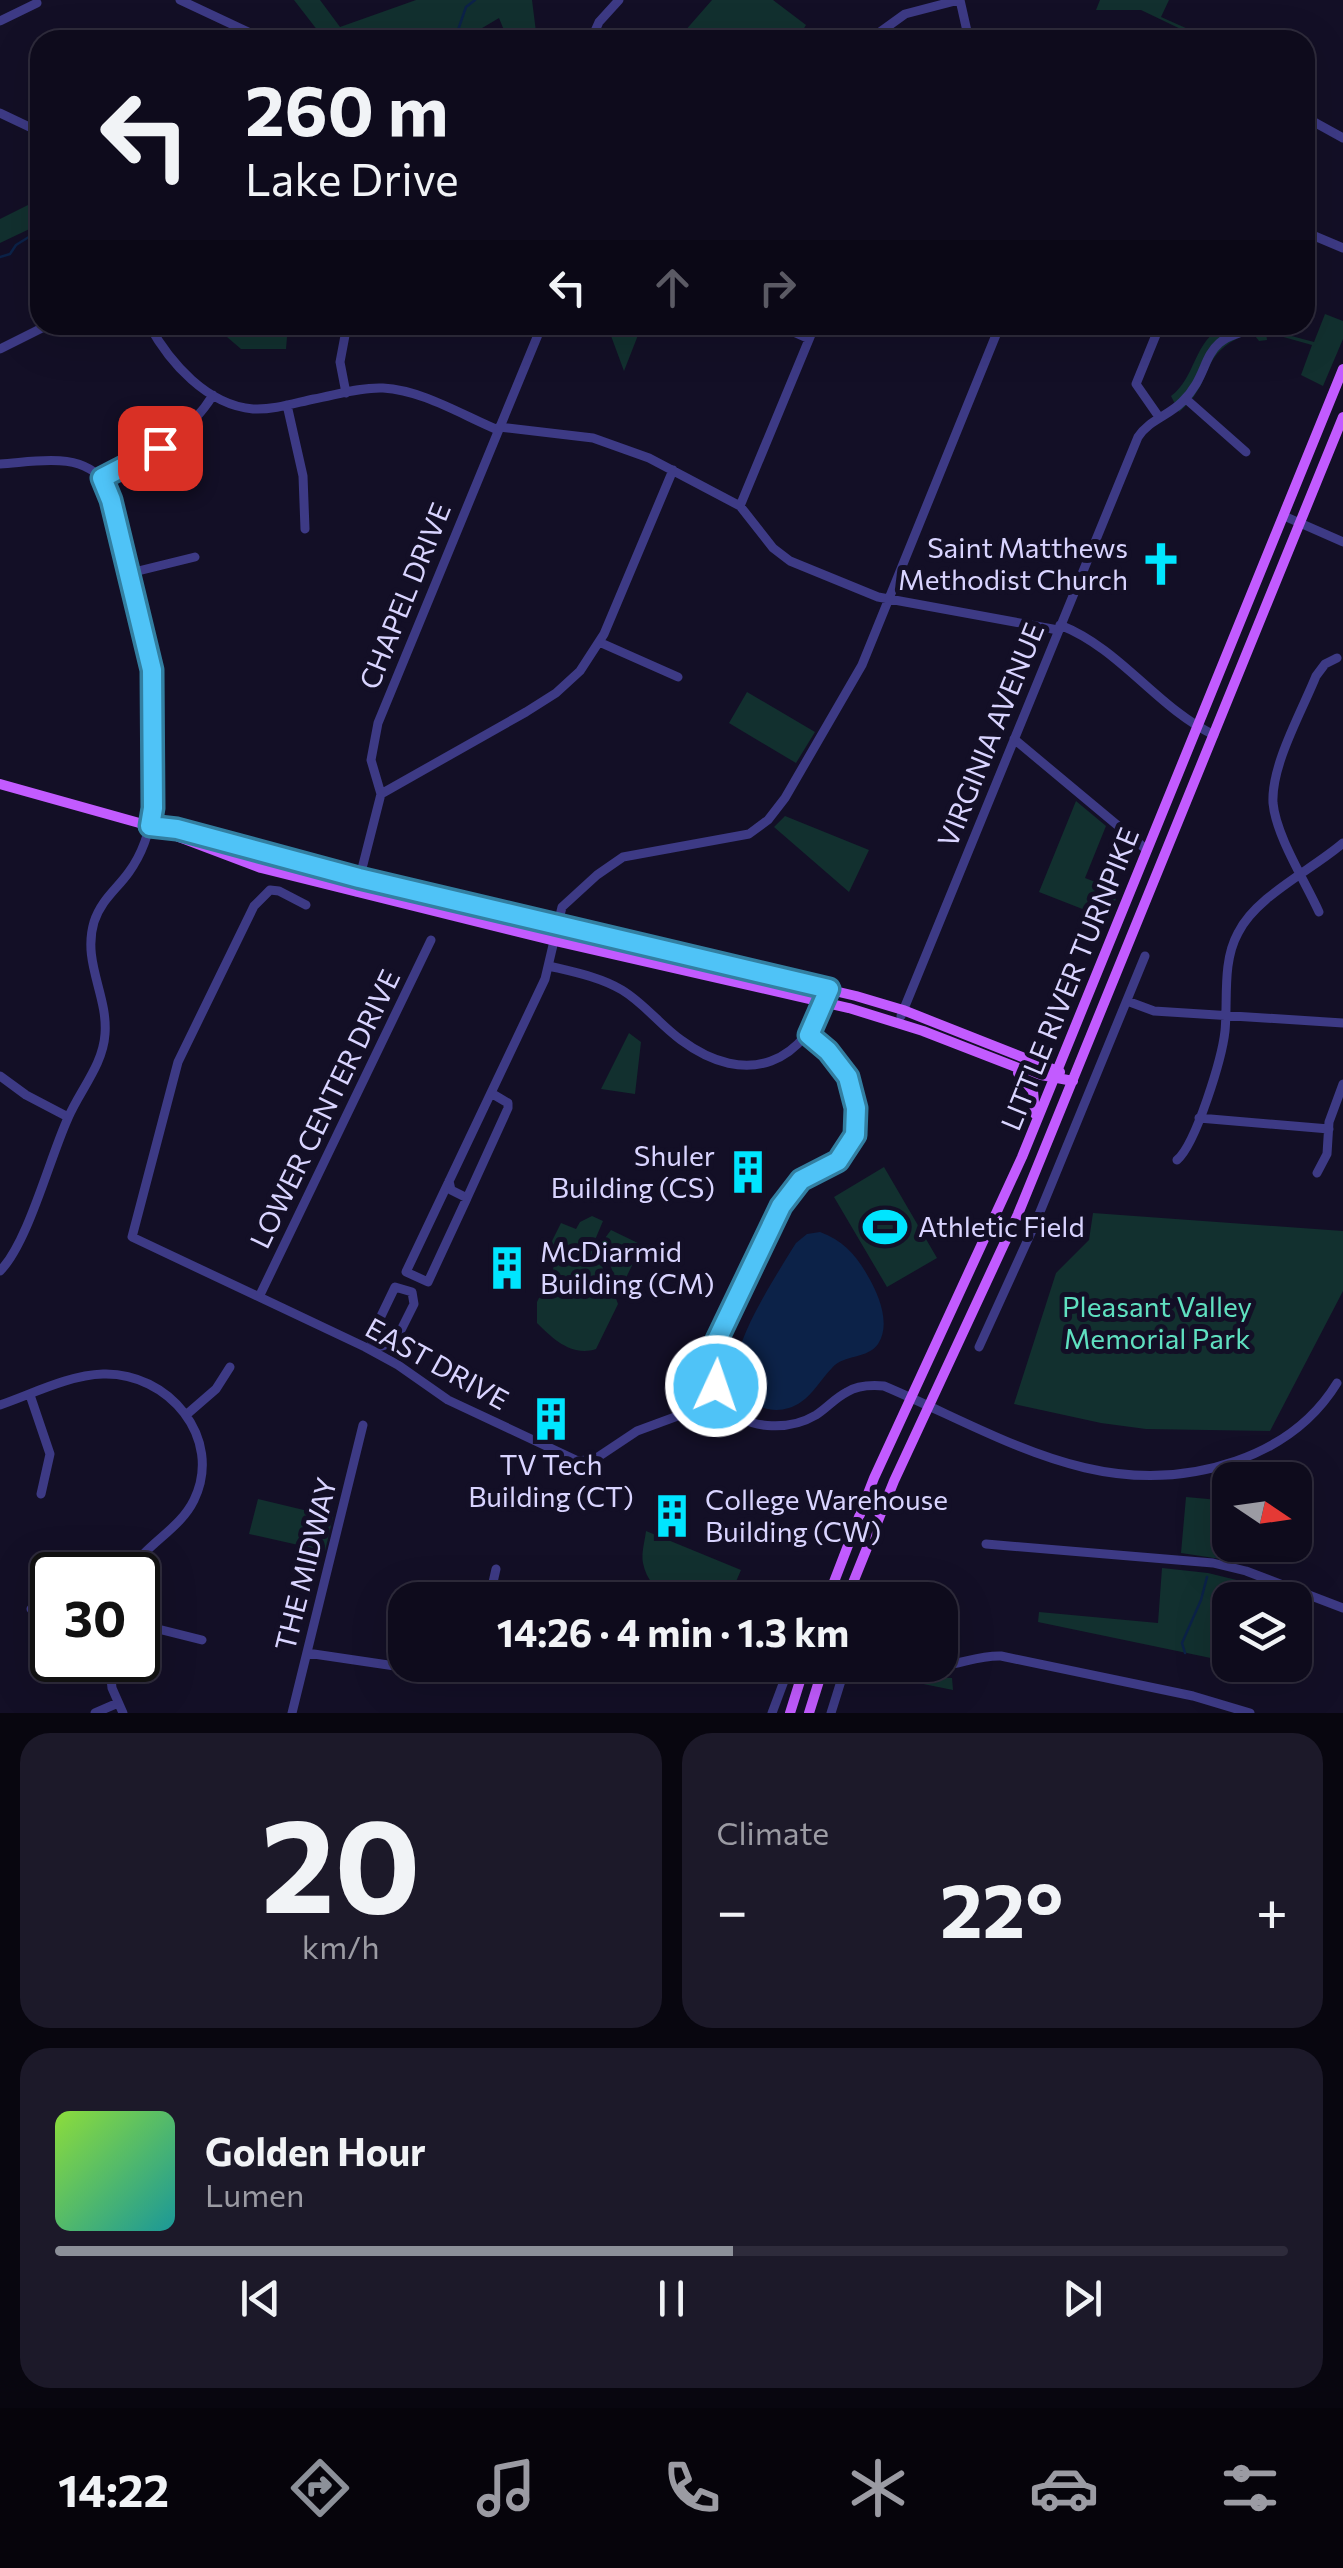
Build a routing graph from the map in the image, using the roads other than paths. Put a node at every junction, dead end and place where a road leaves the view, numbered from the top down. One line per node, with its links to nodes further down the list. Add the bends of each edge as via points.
1 (180, 0): 8 (street)
2 (619, 0): 9 (street)
3 (898, 0): 6 (street)
4 (959, 0): 6 (street); 11 (street)
5 (38, 3): 7 (street)
6 (905, 14): 10 (street)
7 (0, 21)
8 (244, 30)
9 (596, 30)
10 (882, 30)
11 (966, 30)
12 (0, 113): 14 (street)
13 (1315, 123): 15 (street)
14 (30, 127)
15 (1343, 138)
16 (1315, 236): 17 (street)
17 (1343, 248)
18 (30, 334): 30 (street)
19 (157, 335): 33 (street, via 181,370)
20 (345, 335): 32 (street, via 340,362)
21 (538, 335): 39 (street, CHAPEL DRIVE)
22 (801, 335): 28 (street)
23 (812, 335): 28 (street)
24 (996, 335): 52 (street)
25 (1156, 335): 36 (street, via 1136,384)
26 (1231, 335): 34 (street, via 1216,345)
27 (1261, 335): 29 (street)
28 (810, 339): 45 (street)
29 (1262, 342)
30 (0, 349)
31 (1343, 369): 38 (main road, LITTLE RIVER TURNPIKE)
32 (346, 393): 35 (street); 39 (street, via 396,390)
33 (213, 395): 35 (street, via 253,408); 44 (street, via 175,439)
34 (1186, 399): 36 (street, VIRGINIA AVENUE); 41 (street)
35 (287, 405): 48 (street, via 303,476)
36 (1159, 417): 53 (street, VIRGINIA AVENUE, via 1138,437)
37 (1343, 418): 40 (main road, LITTLE RIVER TURNPIKE)
38 (1321, 424): 40 (main road); 46 (main road, LITTLE RIVER TURNPIKE)
39 (499, 428): 43 (street, via 608,442); 61 (street, CHAPEL DRIVE, via 378,723 372,760)
40 (1340, 432): 47 (main road, LITTLE RIVER TURNPIKE)
41 (1246, 452)
42 (0, 464): 44 (street, via 63,460)
43 (673, 470): 45 (street); 54 (street)
44 (102, 478): 51 (street)
45 (740, 506): 52 (street, via 790,562)
46 (1284, 516): 47 (street); 57 (main road, LITTLE RIVER TURNPIKE)
47 (1301, 523): 49 (street); 58 (main road, LITTLE RIVER TURNPIKE)
48 (305, 529)
49 (1343, 542)
50 (195, 557): 51 (street)
51 (130, 572): 62 (street, via 152,670)
52 (888, 600): 53 (street); 70 (street, via 854,680 768,820 742,836 623,857 569,900)
53 (1059, 628): 57 (street, via 1106,648); 59 (street, VIRGINIA AVENUE)
54 (600, 642): 56 (street); 61 (street, via 556,693)
55 (1337, 658): 65 (street, via 1316,676 1274,790 1279,826)
56 (678, 677)
57 (1198, 727): 58 (street); 64 (main road, LITTLE RIVER TURNPIKE)
58 (1214, 735): 86 (main road, LITTLE RIVER TURNPIKE)
59 (1014, 739): 64 (street); 78 (street, VIRGINIA AVENUE)
60 (0, 784): 62 (main road)
61 (381, 794): 66 (street, CHAPEL DRIVE)
62 (150, 826): 66 (main road); 67 (main road, via 239,862); 90 (street, via 132,867 94,921 91,964 105,1038)
63 (1343, 844): 65 (street)
64 (1146, 850): 84 (main road, LITTLE RIVER TURNPIKE)
65 (1302, 874): 69 (street); 79 (street, via 1240,928 1229,960)
66 (359, 878): 67 (street, CHAPEL DRIVE); 70 (main road)
67 (356, 892): 72 (main road)
68 (306, 904): 99 (street, EAST DRIVE, via 270,890 254,906 178,1062 132,1237)
69 (1319, 912)
70 (556, 926): 72 (street); 75 (main road)
71 (431, 940): 99 (street, LOWER CENTER DRIVE)
72 (554, 940): 74 (street); 77 (main road)
73 (1146, 956): 76 (street)
74 (549, 966): 82 (street, via 611,984 692,1047 728,1062 776,1061); 89 (street)
75 (829, 989): 77 (street); 78 (main road)
76 (1127, 1001): 79 (street, via 1154,1011); 88 (street)
77 (825, 1002): 80 (main road); 82 (street)
78 (903, 1010): 80 (street, VIRGINIA AVENUE); 84 (main road)
79 (1226, 1016): 81 (street); 91 (street)
80 (898, 1023): 83 (main road)
81 (1343, 1024)
82 (809, 1035): 108 (street, via 848,1077 855,1135 838,1161 791,1190 773,1220 714,1346)
83 (990, 1058): 84 (main road); 93 (main road, via 1030,1084 1036,1105)
84 (1055, 1074): 86 (main road); 93 (main road, LITTLE RIVER TURNPIKE)
85 (0, 1076): 90 (street)
86 (1073, 1081): 88 (street); 110 (main road, LITTLE RIVER TURNPIKE)
87 (1343, 1084): 92 (street)
88 (1092, 1088): 102 (street)
89 (491, 1094): 96 (street); 97 (street, via 508,1108)
90 (68, 1116): 98 (street, via 15,1250)
91 (1199, 1118): 92 (street); 94 (street, via 1192,1142)
92 (1328, 1129): 95 (street, via 1327,1154)
93 (1032, 1132): 107 (main road, LITTLE RIVER TURNPIKE)
94 (1176, 1160)
95 (1317, 1173)
96 (449, 1181): 97 (street, via 451,1190); 97 (street, via 406,1272 428,1282)
97 (467, 1198)
98 (0, 1271)
99 (259, 1297): 100 (street, EAST DRIVE)
100 (368, 1343): 101 (street); 101 (street, via 394,1286 412,1292 414,1301); 103 (street, EAST DRIVE)
101 (388, 1346): 103 (street)
102 (978, 1347)
103 (387, 1358): 108 (street, EAST DRIVE, via 448,1400 583,1462 638,1430)
104 (230, 1367): 111 (street)
105 (1337, 1383): 110 (street, via 1277,1444 1183,1474 1077,1466)
106 (30, 1395): 109 (street); 111 (street, via 116,1374 155,1387); 113 (street, via 50,1454)
107 (910, 1398): 108 (street, via 884,1386 856,1388 809,1418 775,1426 735,1414); 110 (street); 118 (main road, LITTLE RIVER TURNPIKE)
108 (721, 1400)
109 (0, 1405)
110 (928, 1408): 119 (main road, LITTLE RIVER TURNPIKE)
111 (186, 1415): 115 (street, via 200,1448 198,1488 179,1521)
112 (363, 1426): 123 (street, THE MIDWAY)
113 (41, 1494)
114 (986, 1544): 120 (street, via 1213,1564)
115 (143, 1552)
116 (496, 1569): 117 (street)
117 (493, 1582)
118 (833, 1582)
119 (853, 1582)
120 (1343, 1608)
121 (160, 1630): 122 (street)
122 (202, 1640)
123 (307, 1653): 125 (street); 133 (street, THE MIDWAY)
124 (958, 1664): 138 (street, via 1001,1656)
125 (388, 1665)
126 (114, 1682): 131 (street)
127 (784, 1682): 134 (street)
128 (800, 1682): 135 (main road)
129 (819, 1682): 136 (main road)
130 (841, 1682): 137 (street)
131 (120, 1708): 132 (street)
132 (94, 1713)
133 (292, 1713)
134 (772, 1713)
135 (790, 1713)
136 (809, 1713)
137 (831, 1713)
138 (1250, 1713)

